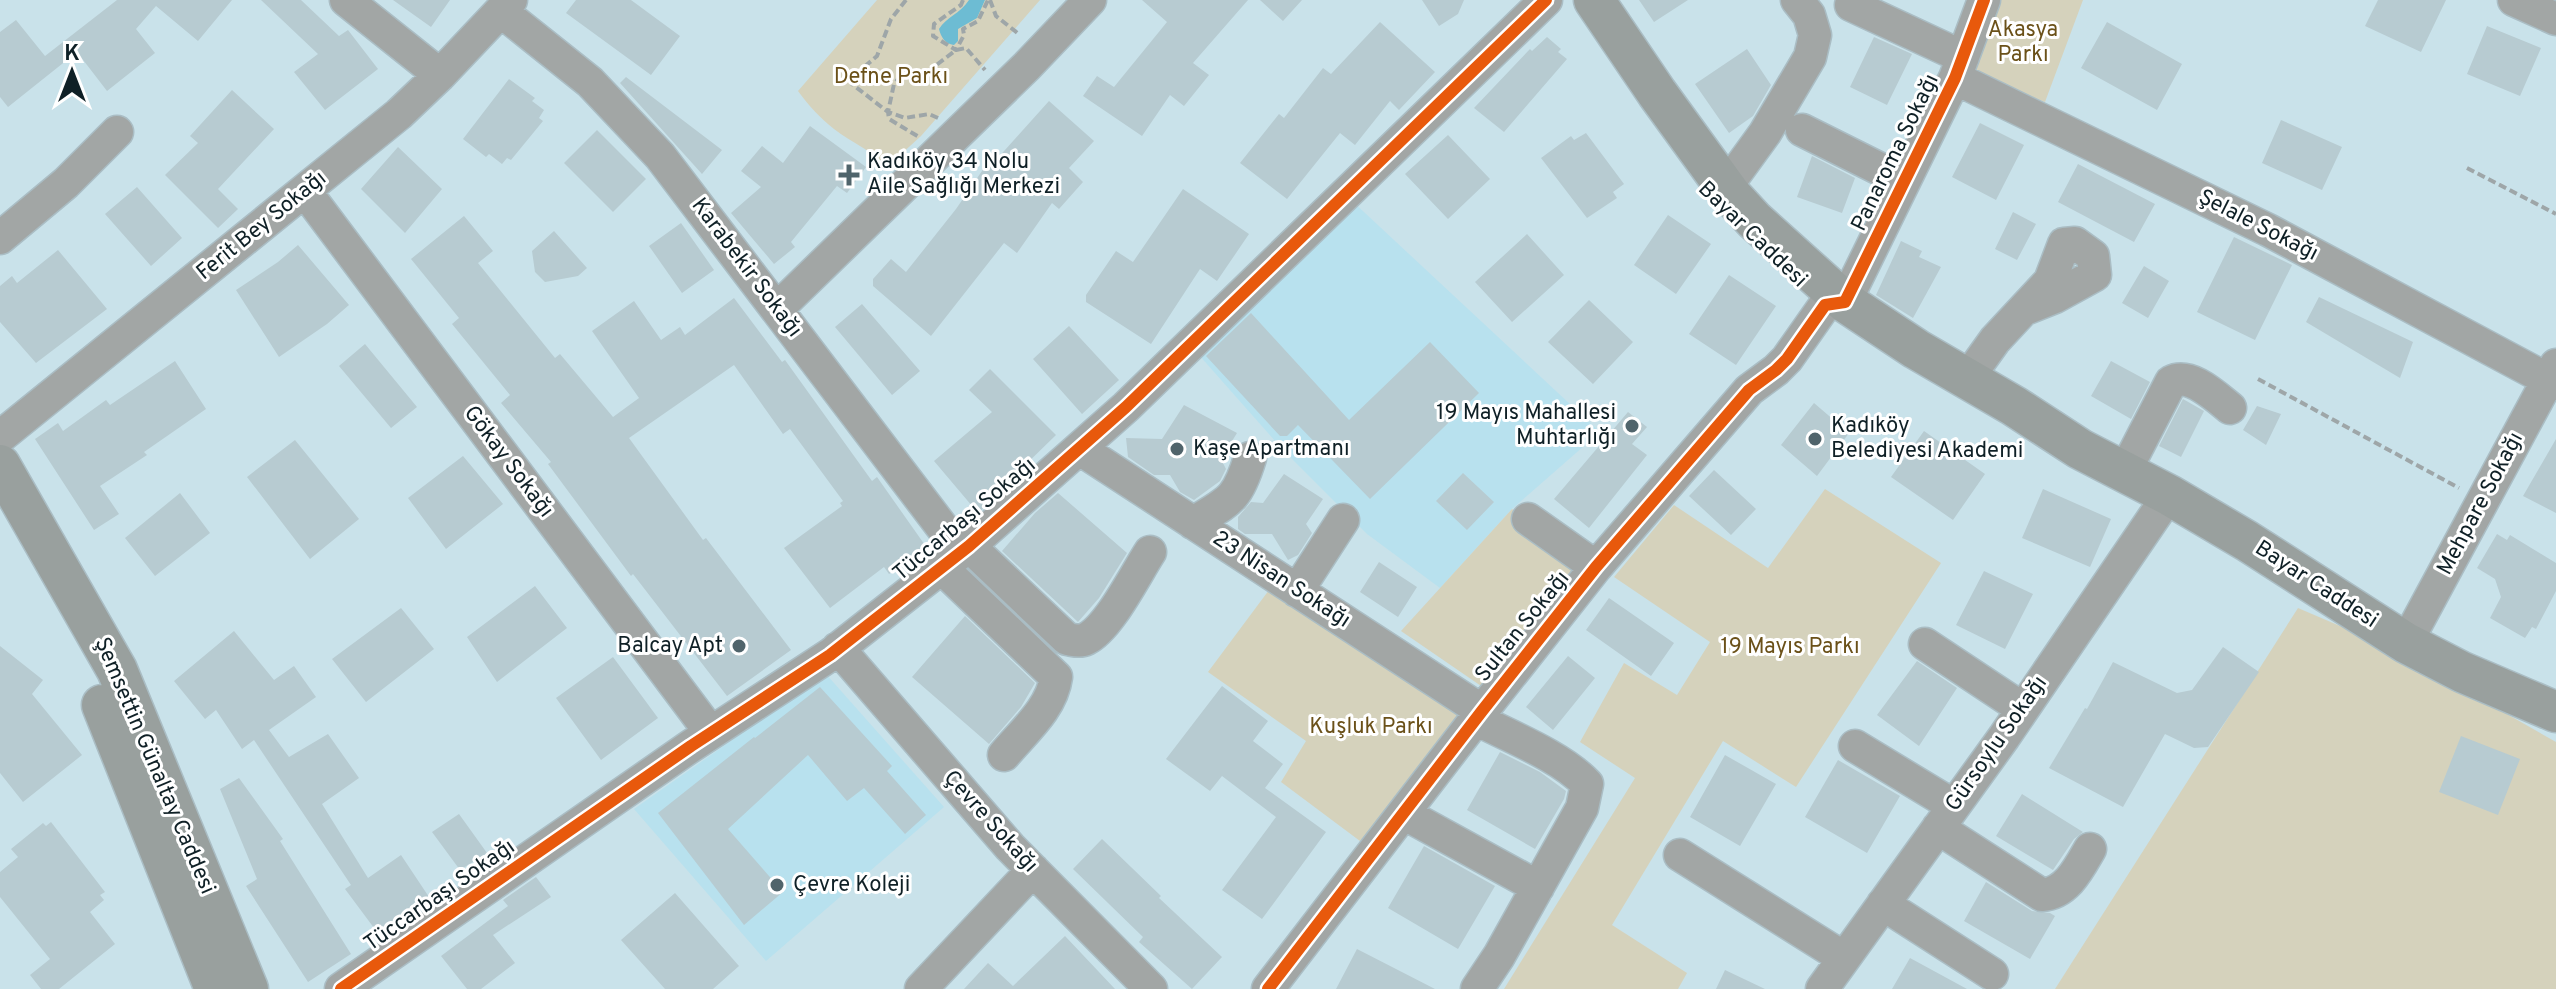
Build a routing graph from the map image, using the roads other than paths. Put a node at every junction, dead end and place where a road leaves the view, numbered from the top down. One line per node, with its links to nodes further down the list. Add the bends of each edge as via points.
1 (346, 0): 13 (street)
2 (1090, 0): 21 (street)
3 (1546, 0): 27 (street, Tüccarbaşı Sokağı)
4 (1568, 0): 20 (main road, Bayar Caddesi, via 1702,191)
5 (1594, 0): 17 (main road, Bayar Caddesi)
6 (1797, 0): 17 (street, via 1815,35 1810,57)
7 (1984, 0): 12 (street, Panaroma Sokağı)
8 (2514, 0): 11 (street)
9 (1851, 5): 12 (street, Şelale Sokağı)
10 (506, 6): 13 (street, Ferit Bey Sokağı); 21 (street, Karabekir Sokağı, via 619,110)
11 (2556, 19)
12 (1959, 67): 16 (street, Panaroma Sokağı); 23 (street, Şelale Sokağı)
13 (440, 75): 18 (street, Ferit Bey Sokağı)
14 (1802, 130): 16 (street)
15 (117, 132): 19 (street)
16 (1904, 181): 20 (street, Panaroma Sokağı)
17 (1725, 188): 20 (main road, Bayar Caddesi)
18 (305, 191): 26 (street, Ferit Bey Sokağı); 47 (street, Gökay Sokağı)
19 (0, 238)
20 (1822, 296): 24 (main road, Bayar Caddesi); 28 (main road, Bayar Caddesi, via 1887,350 2033,434); 39 (street, Sultan Sokağı, via 1803,291 1803,304 1749,390)
21 (777, 309): 38 (street, Karabekir Sokağı)
22 (2025, 309): 24 (street)
23 (2553, 376): 41 (street, Mehpare Sokağı)
24 (1967, 379): 28 (main road, Bayar Caddesi)
25 (2230, 408): 31 (street, via 2195,383 2171,382)
26 (0, 437)
27 (1080, 449): 36 (street, 23 Nisan Sokağı); 38 (street, Tüccarbaşı Sokağı)
28 (2080, 449): 31 (main road, Bayar Caddesi)
29 (1250, 458): 36 (street, via 1231,500)
30 (0, 465): 60 (main road, Şemsettin Günaltay Caddesi, via 117,670)
31 (2124, 473): 32 (main road, Bayar Caddesi)
32 (2169, 495): 41 (main road, Bayar Caddesi); 44 (street, Gürsoylu Sokağı)
33 (0, 511): 59 (main road, Şemsettin Günaltay Caddesi, via 84,662)
34 (1528, 519): 39 (street)
35 (1343, 520): 40 (street)
36 (1193, 523): 40 (street, 23 Nisan Sokağı)
37 (1150, 552): 38 (street, via 1104,624 1079,641 1067,639)
38 (957, 555): 43 (street, Tüccarbaşı Sokağı); 49 (street, via 1056,677 1047,704)
39 (1596, 567): 46 (street, Sultan Sokağı)
40 (1297, 591): 46 (street, 23 Nisan Sokağı)
41 (2406, 643): 45 (main road, Bayar Caddesi)
42 (1925, 644): 44 (street)
43 (838, 648): 47 (street, Tüccarbaşı Sokağı); 54 (street, Çevre Sokağı)
44 (2023, 709): 51 (street, Gürsoylu Sokağı)
45 (2556, 712)
46 (1479, 715): 50 (street, Sultan Sokağı); 55 (street, 23 Nisan Sokağı, via 1587,784 1582,808)
47 (711, 733): 61 (street, Tüccarbaşı Sokağı)
48 (1855, 746): 51 (street)
49 (1004, 755)
50 (1405, 814): 55 (street); 64 (street, Sultan Sokağı)
51 (1946, 817): 52 (street, via 2042,895 2071,880); 56 (street, Gürsoylu Sokağı)
52 (2090, 849)
53 (1680, 855): 57 (street)
54 (1033, 870): 62 (street); 63 (street, Çevre Sokağı)
55 (1538, 887): 65 (street)
56 (1883, 904): 57 (street, Gürsoylu Sokağı); 58 (street)
57 (1844, 958): 66 (street, Gürsoylu Sokağı)
58 (1992, 974)
59 (215, 989)
60 (248, 989)
61 (341, 989)
62 (921, 989)
63 (1151, 989)
64 (1268, 989)
65 (1477, 989)
66 (1822, 989)

